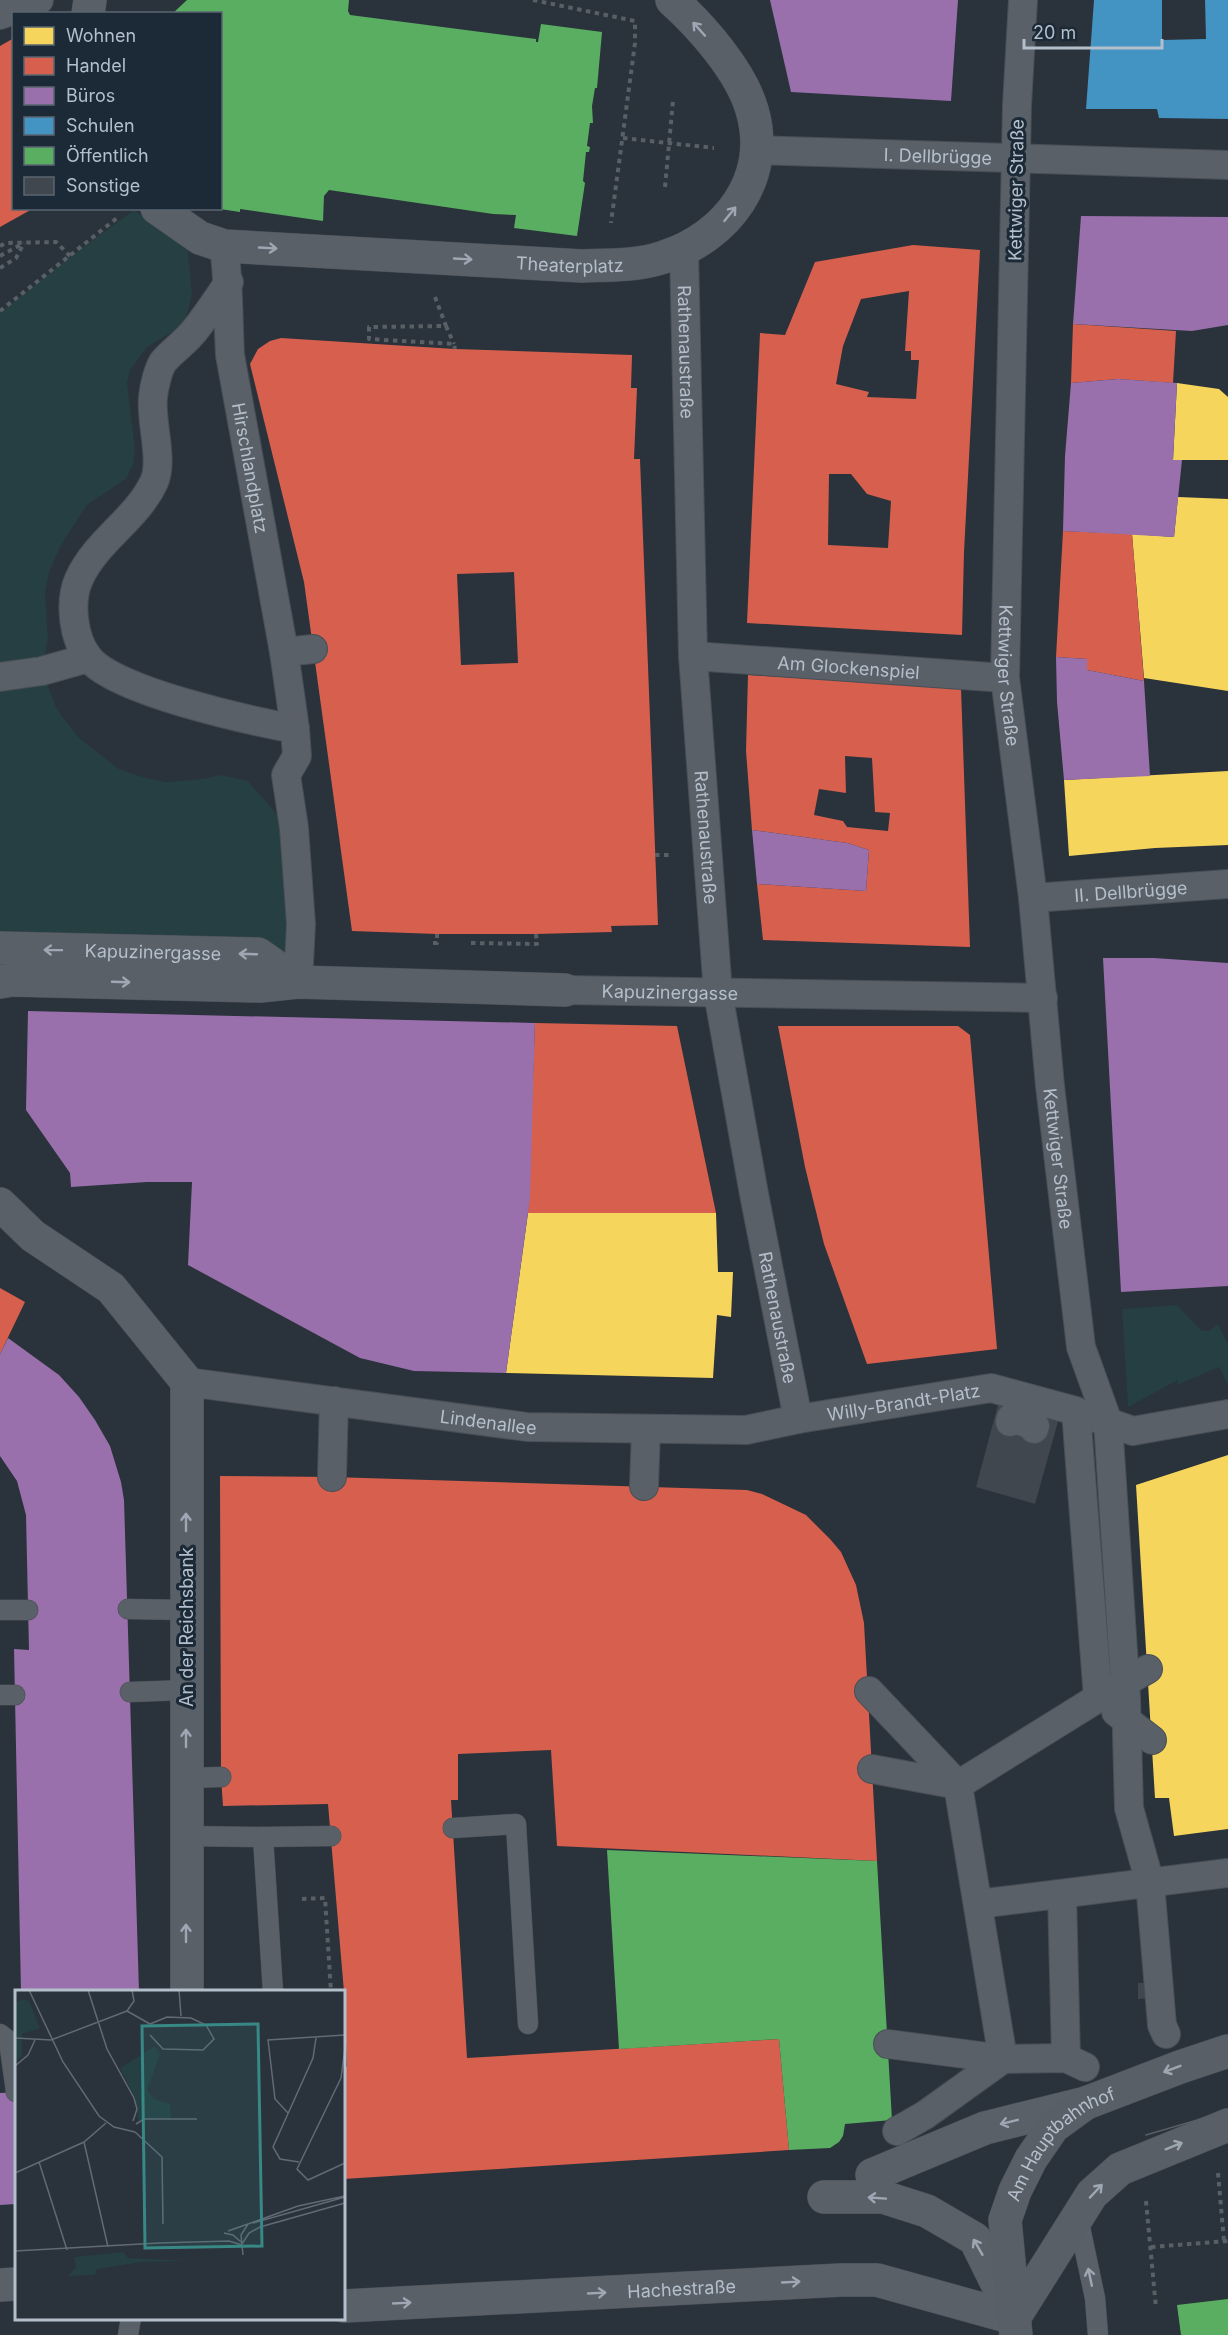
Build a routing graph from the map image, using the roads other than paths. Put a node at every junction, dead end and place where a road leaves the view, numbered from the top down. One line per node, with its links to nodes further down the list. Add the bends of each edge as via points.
1 (39, 0): 4 (street)
2 (672, 0): 5 (street, Theaterplatz, one-way to 2, via 752,110 742,85)
3 (1023, 0): 6 (street, Kettwiger Straße)
4 (0, 15)
5 (756, 150): 6 (street, I. Dellbrügge); 10 (street, Theaterplatz, one-way to 5, via 709,236 730,216 751,177)
6 (1018, 157): 7 (street, I. Dellbrügge); 17 (street, Kettwiger Straße)
7 (1228, 165)
8 (160, 210): 9 (street, Theaterplatz, via 200,238)
9 (224, 246): 10 (street, Theaterplatz, one-way to 10, via 582,266 640,263); 11 (street, Hirschlandplatz)
10 (684, 250): 14 (street, Rathenaustraße)
11 (229, 282): 13 (street, Hirschlandplatz, via 230,355); 15 (street, via 194,332 162,364 153,398 155,481 134,511 105,540 79,579 73,607 80,643)
12 (313, 649): 13 (street)
13 (284, 652): 18 (street, Hirschlandplatz)
14 (693, 656): 17 (street, Am Glockenspiel); 25 (street, Rathenaustraße)
15 (88, 658): 16 (street); 18 (street, via 130,685)
16 (0, 677)
17 (1005, 678): 20 (street, Kettwiger Straße)
18 (295, 729): 23 (street, Hirschlandplatz, via 297,756 286,775 301,924)
19 (1228, 884): 20 (street, II. Dellbrügge)
20 (1033, 898): 26 (street, Kettwiger Straße)
21 (0, 948): 23 (street, Kapuzinergasse, one-way to 21, via 258,954)
22 (0, 982): 23 (street, Kapuzinergasse, one-way to 23, via 260,986)
23 (298, 982): 24 (street, Kapuzinergasse)
24 (565, 990): 25 (street, Kapuzinergasse)
25 (718, 993): 26 (street, Kapuzinergasse); 32 (street, Rathenaustraße)
26 (1043, 998): 33 (street, Kettwiger Straße, via 1081,1347)
27 (0, 1204): 28 (street, via 33,1236 111,1288)
28 (187, 1382): 29 (street, Lindenallee); 44 (street, An der Reichsbank, one-way to 28)
29 (334, 1401): 34 (street, Lindenallee, via 527,1427); 35 (street)
30 (1076, 1411): 32 (street, Willy-Brandt-Platz, via 1023,1421 990,1388); 33 (street, Willy-Brandt-Platz); 38 (street)
31 (1228, 1414): 33 (street)
32 (798, 1419): 34 (street, Lindenallee, via 746,1430)
33 (1121, 1427): 37 (street)
34 (646, 1429): 36 (street)
35 (332, 1477)
36 (644, 1486)
37 (1127, 1527): 38 (street); 39 (street)
38 (1085, 1530): 40 (street)
39 (1130, 1571): 40 (street); 46 (street)
40 (1089, 1576): 45 (street)
41 (128, 1609): 44 (lane)
42 (0, 1610): 43 (lane)
43 (28, 1610)
44 (186, 1610): 47 (street, An der Reichsbank)
45 (1092, 1620): 46 (street); 51 (street)
46 (1133, 1620): 50 (street)
47 (186, 1689): 49 (lane); 55 (street, An der Reichsbank, one-way to 47)
48 (868, 1691): 56 (street)
49 (130, 1692)
50 (1134, 1696): 51 (street); 52 (street); 62 (street, via 1129,1808)
51 (1098, 1698): 56 (street)
52 (1152, 1740)
53 (872, 1769): 56 (street)
54 (221, 1777): 55 (lane)
55 (186, 1778): 58 (street, An der Reichsbank)
56 (958, 1785): 64 (street)
57 (453, 1828): 67 (lane, via 516,1824)
58 (186, 1836): 60 (lane); 65 (street, An der Reichsbank, one-way to 58)
59 (331, 1836): 60 (lane)
60 (263, 1837): 66 (lane)
61 (1228, 1873): 62 (street)
62 (1150, 1883): 63 (street); 69 (street, via 1162,2025)
63 (1062, 1894): 64 (street); 72 (street, via 1075,2062)
64 (978, 1904): 72 (street)
65 (187, 1990)
66 (273, 1990)
67 (528, 2024)
68 (0, 2034): 73 (lane, via 9,2041)
69 (1166, 2034)
70 (888, 2044): 72 (street)
71 (1228, 2051): 74 (main road, Am Hauptbahnhof, one-way to 74)
72 (1003, 2059): 76 (street, via 928,2122)
73 (15, 2085)
74 (1086, 2103): 77 (street, one-way to 77, via 985,2128); 84 (main road, Am Hauptbahnhof, via 1053,2127 1031,2159 1011,2201 1005,2220)
75 (1228, 2125): 79 (main road, one-way to 75, via 1092,2194 1120,2169)
76 (897, 2131)
77 (872, 2175)
78 (825, 2197): 84 (street, one-way to 78, via 975,2239 927,2211 883,2197)
79 (1078, 2218): 84 (main road); 86 (lane, one-way to 79, via 1095,2298)
80 (15, 2284): 81 (street)
81 (0, 2285)
82 (345, 2306): 84 (street, Hachestraße, one-way to 84, via 877,2280)
83 (131, 2320): 85 (lane)
84 (1009, 2329)
85 (128, 2335)
86 (1098, 2335)

